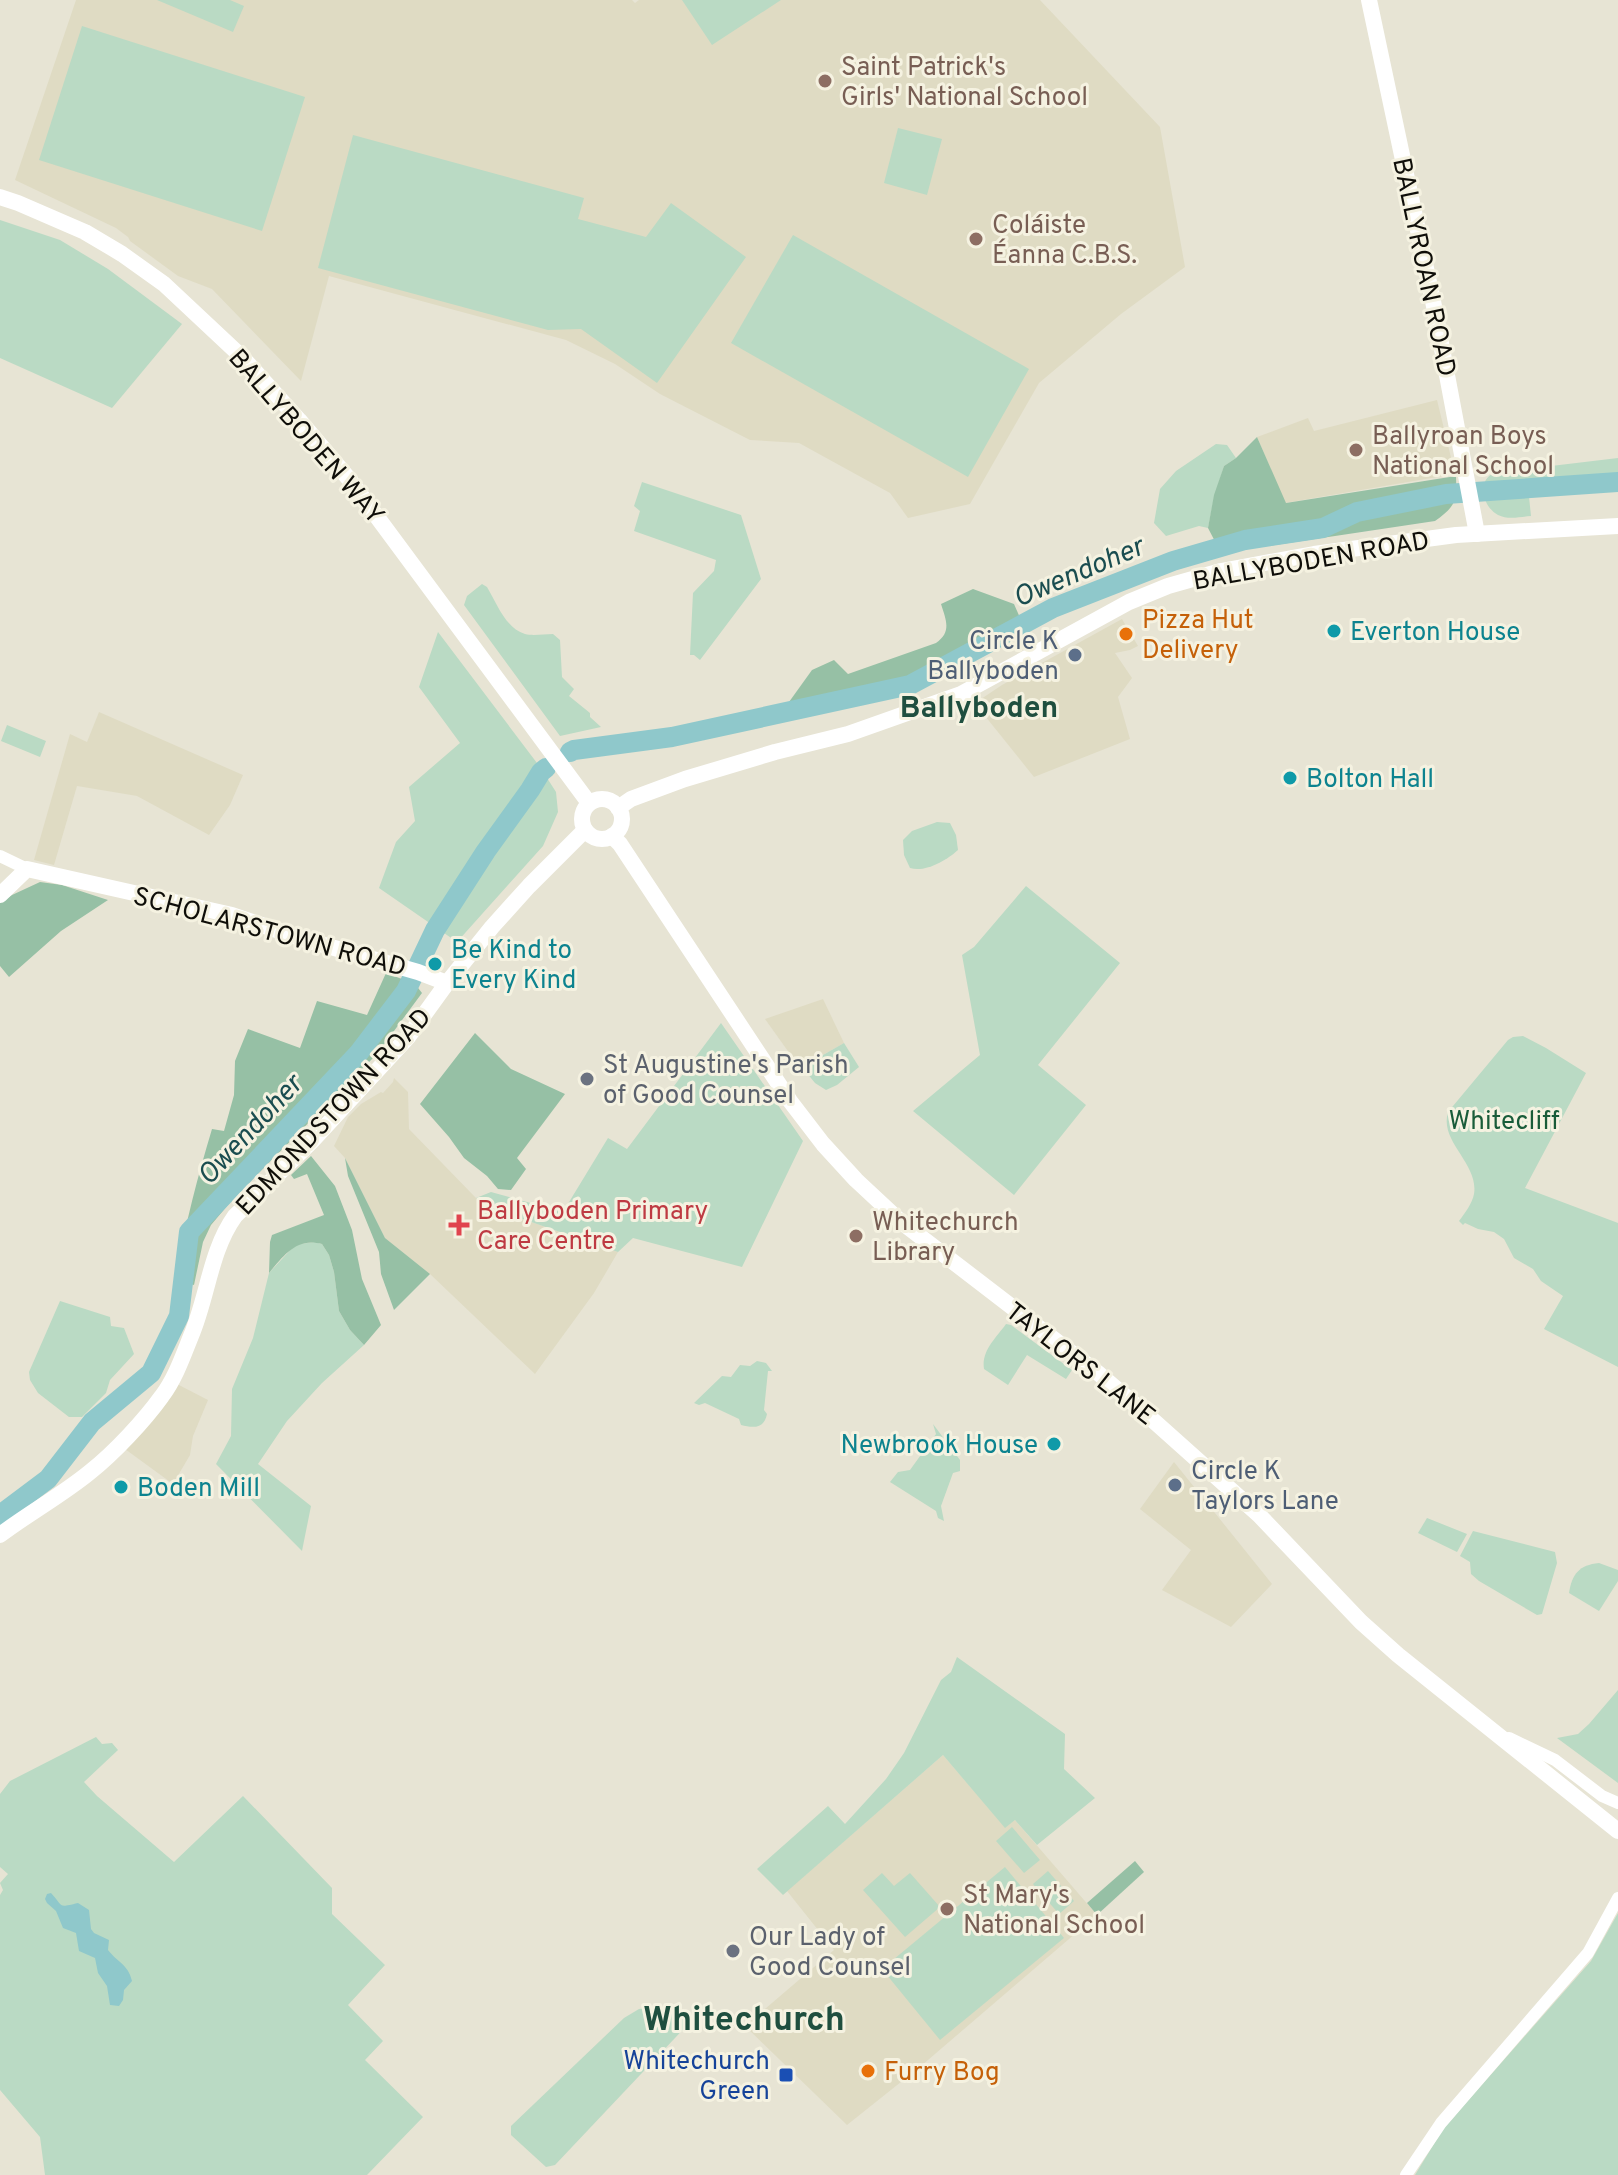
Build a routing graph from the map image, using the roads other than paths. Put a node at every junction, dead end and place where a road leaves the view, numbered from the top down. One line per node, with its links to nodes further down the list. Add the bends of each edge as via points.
1 (1369, 0): 4 (main road, BALLYROAN ROAD)
2 (0, 197): 5 (main road, BALLYBODEN WAY, via 85,232 122,254 227,342 349,479)
3 (1618, 526): 4 (main road, BALLYBODEN ROAD)
4 (1477, 534): 6 (main road, BALLYBODEN ROAD, via 1314,554 1168,586 1108,612 961,694 848,734 685,779)
5 (589, 803): 6 (main road, via 606,800); 7 (main road, via 583,811)
6 (618, 808): 8 (main road, via 621,823)
7 (585, 830): 8 (main road, via 598,839); 12 (main road, via 520,896)
8 (612, 836): 14 (main road, TAYLORS LANE, via 790,1101 856,1180 900,1221 1166,1431 1263,1519 1361,1622)
9 (0, 856): 10 (street, SCHOLARSTOWN ROAD)
10 (27, 869): 11 (main road); 12 (main road, SCHOLARSTOWN ROAD, via 218,912)
11 (0, 895)
12 (447, 983): 13 (main road, EDMONDSTOWN ROAD, via 408,1037 226,1229 195,1326 164,1394 91,1471)
13 (0, 1535)
14 (1488, 1728): 15 (street, via 1555,1760); 16 (main road, TAYLORS LANE)
15 (1618, 1803)
16 (1618, 1831)
17 (1618, 1898): 18 (street, via 1588,1953 1441,2123)
18 (1406, 2175)

